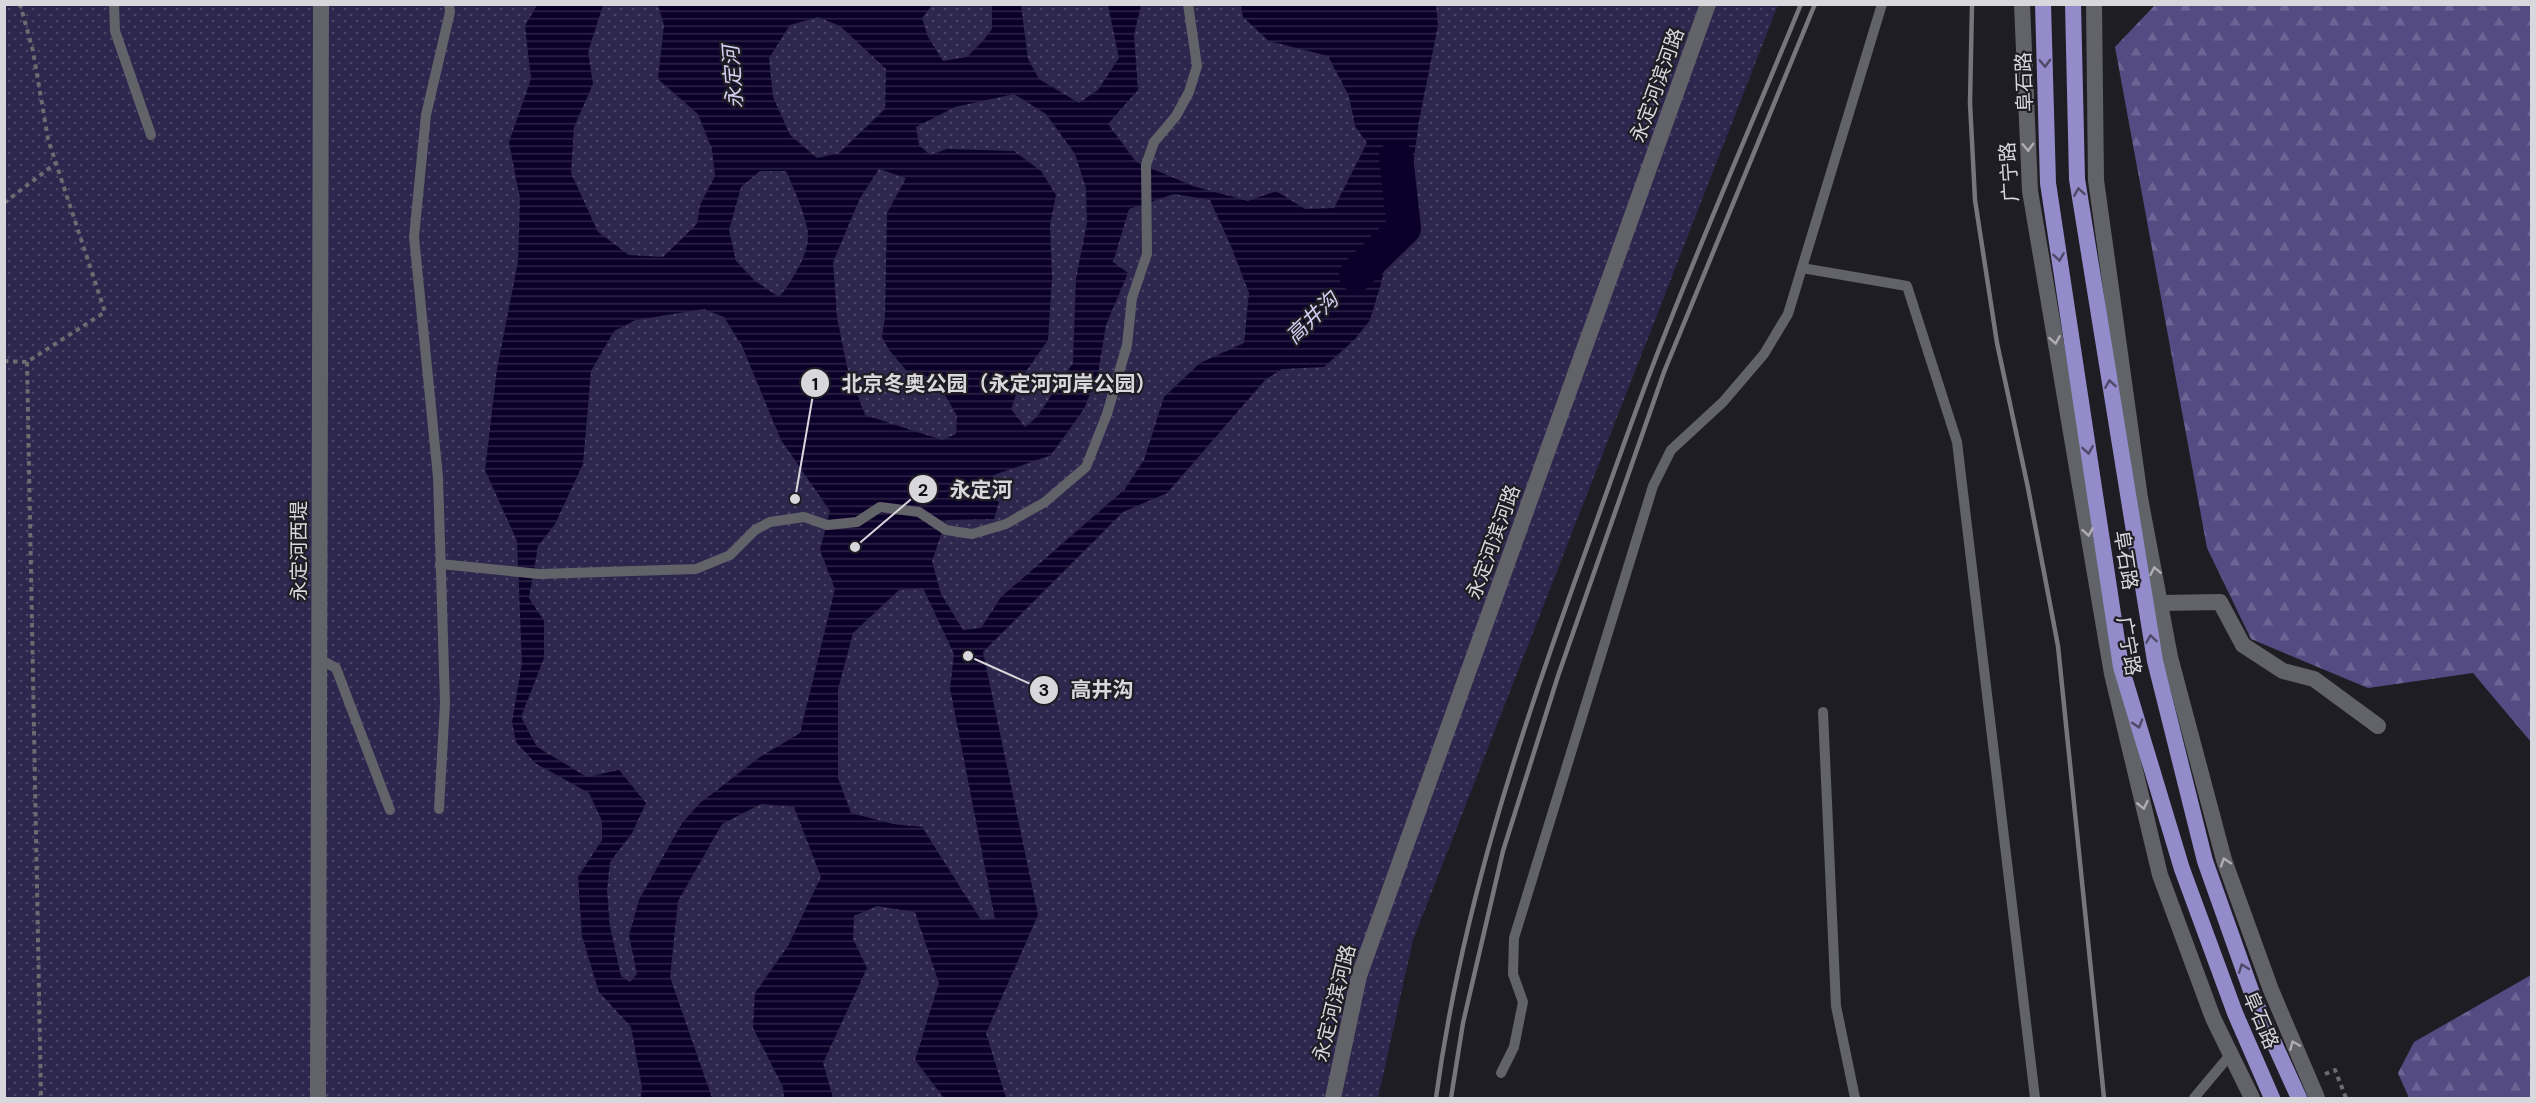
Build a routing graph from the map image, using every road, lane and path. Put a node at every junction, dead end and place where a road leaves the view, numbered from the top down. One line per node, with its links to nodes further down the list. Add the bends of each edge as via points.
1 (20, 4): 13 (path)
2 (114, 4): 12 (lane, via 115,31)
3 (321, 4): 20 (street, 永定河西堤)
4 (449, 4): 18 (lane, via 426,115 414,237 438,477)
5 (1188, 4): 18 (lane, via 1197,66 1189,92 1176,116 1154,142 1146,165 1147,254 1132,298 1126,345 1107,414 1086,467 1045,502 1006,524 972,534 946,530 919,512 880,507 857,522 827,525 804,517 770,522 755,530 730,555 696,569 539,574)
6 (1708, 4): 30 (street, 永定河滨河路, via 1359,976)
7 (1882, 4): 15 (lane)
8 (2022, 4): 25 (street, 广宁路, one-way to 25, via 2030,191 2112,674 2160,875 2212,1018)
9 (2043, 4): 35 (highway, 阜石路, one-way to 35, via 2048,183 2121,667 2182,869 2235,1013)
10 (2073, 4): 36 (highway, 阜石路, one-way to 10, via 2254,999 2205,861 2155,661 2077,179)
11 (2094, 4): 19 (street, 广宁路, one-way to 11, via 2140,498 2096,180)
12 (151, 135)
13 (56, 163): 14 (path); 17 (path, via 105,312)
14 (4, 203)
15 (1802, 268): 26 (lane, via 1788,314 1764,354 1723,402 1671,450 1653,486 1514,938 1513,974 1523,1002 1514,1047); 32 (lane, via 1907,286 1957,442)
16 (4, 361): 17 (path)
17 (27, 362): 28 (path)
18 (440, 564): 23 (lane, via 445,703)
19 (2161, 603): 22 (street, via 2220,602 2243,645 2283,671 2313,679); 37 (street, 广宁路, one-way to 19, via 2271,990 2224,860 2170,657)
20 (319, 658): 24 (lane, via 336,668); 29 (street, 永定河西堤)
21 (1823, 712): 31 (lane, via 1836,1006)
22 (2378, 726)
23 (439, 809)
24 (390, 810)
25 (2230, 1054): 33 (lane); 34 (street, 广宁路)
26 (1501, 1073)
27 (2316, 1077): 38 (path, via 2335,1070)
28 (40, 1098)
29 (318, 1098)
30 (1333, 1098)
31 (1855, 1098)
32 (2035, 1098)
33 (2194, 1098)
34 (2252, 1098)
35 (2272, 1098)
36 (2300, 1098)
37 (2317, 1098)
38 (2346, 1098)

